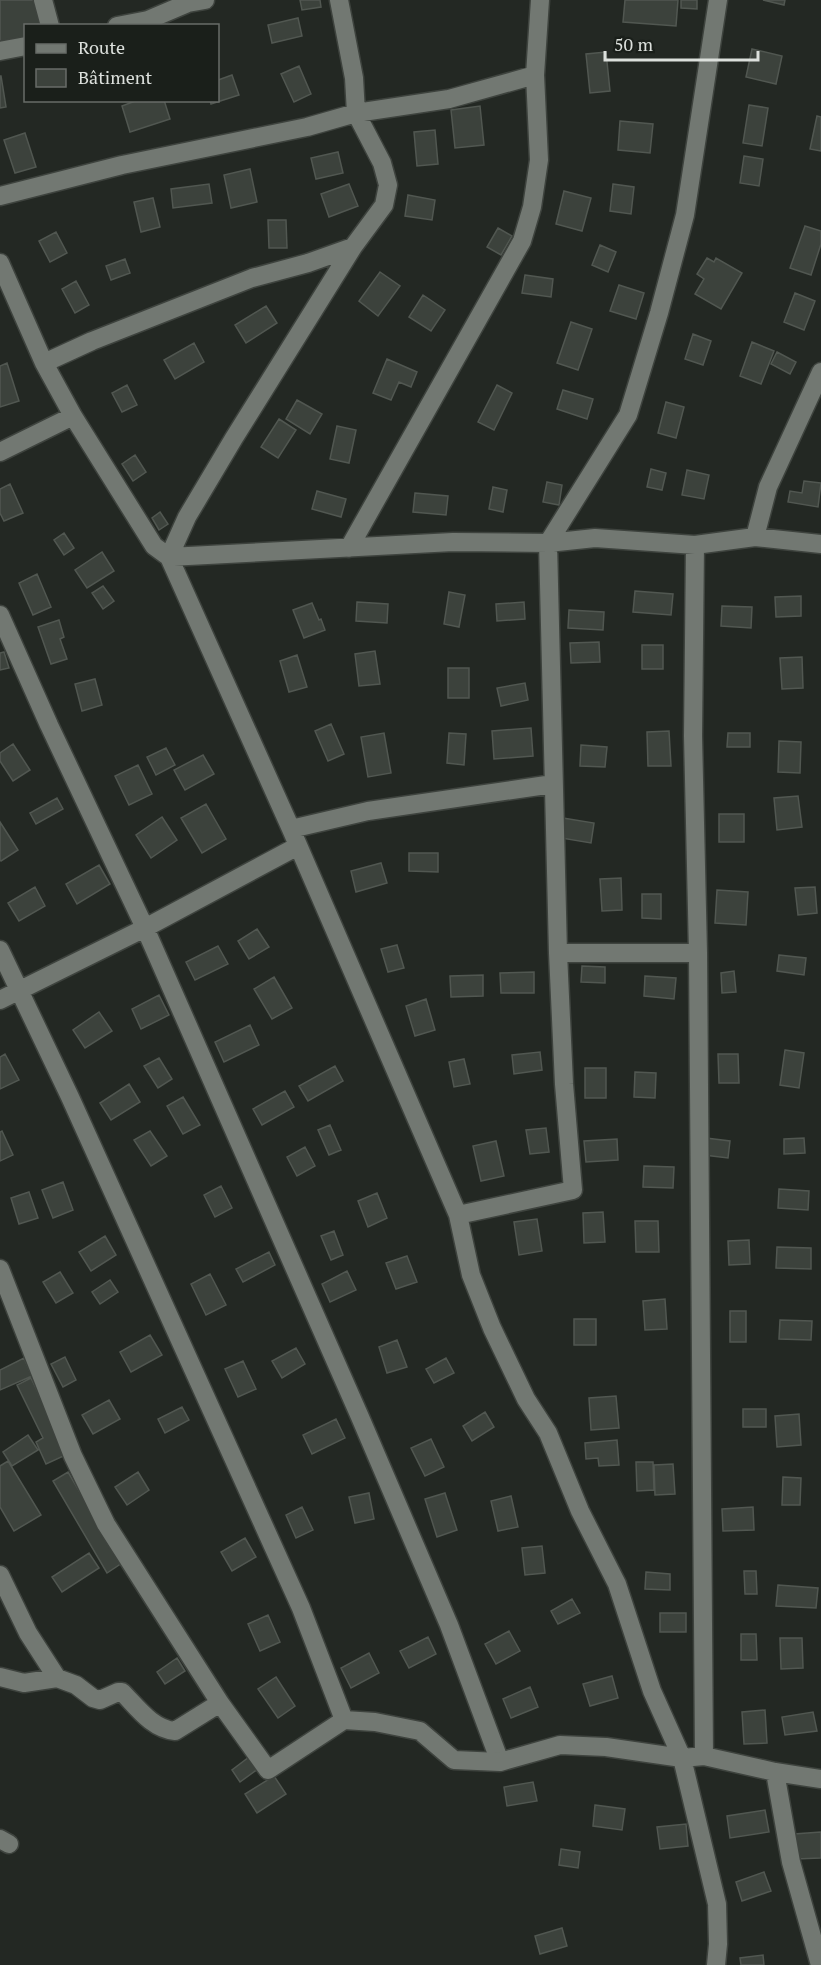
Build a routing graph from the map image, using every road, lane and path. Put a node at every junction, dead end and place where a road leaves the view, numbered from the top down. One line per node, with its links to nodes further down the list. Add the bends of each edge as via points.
1 (43, 0): 6 (street)
2 (339, 0): 11 (street, via 354,78)
3 (540, 0): 10 (street)
4 (718, 0): 20 (street, via 685,215 628,415)
5 (193, 1): 7 (street, via 148,20)
6 (49, 24)
7 (127, 24)
8 (24, 46): 9 (street)
9 (0, 51)
10 (535, 75): 11 (street, via 449,99); 23 (street, via 539,159 522,241)
11 (356, 113): 12 (street); 13 (street, via 382,163 388,185 384,205)
12 (0, 196)
13 (353, 247): 15 (street, via 252,278); 24 (street, via 187,517)
14 (0, 263): 15 (street)
15 (44, 363): 17 (street)
16 (821, 372): 19 (street, via 768,487)
17 (73, 416): 18 (street); 24 (street, via 154,546)
18 (0, 452)
19 (755, 537): 21 (street); 22 (street)
20 (548, 543): 21 (street, via 595,538); 23 (street); 26 (street)
21 (695, 544): 31 (street, via 693,736)
22 (821, 544)
23 (349, 548): 24 (street)
24 (169, 557): 27 (street)
25 (0, 615): 28 (street)
26 (553, 784): 27 (street, via 368,810); 30 (street)
27 (294, 838): 28 (street); 34 (street)
28 (145, 928): 32 (street); 43 (street, via 440,1603)
29 (0, 950): 32 (street)
30 (558, 953): 31 (street); 34 (street, via 573,1190)
31 (698, 953): 41 (street)
32 (18, 990): 33 (street); 40 (street, via 301,1608)
33 (0, 1000)
34 (458, 1215): 42 (street, via 471,1275 492,1328 526,1399 548,1433 580,1511 617,1584 652,1691)
35 (0, 1269): 39 (street, via 73,1456 106,1524)
36 (0, 1575): 38 (street, via 28,1633)
37 (0, 1677): 38 (street, via 24,1683)
38 (57, 1678): 39 (street, via 100,1700 122,1692 153,1724 175,1731)
39 (220, 1702): 40 (street, via 268,1770)
40 (344, 1720): 43 (street, via 420,1731 454,1760)
41 (704, 1756): 42 (street); 44 (street)
42 (682, 1758): 43 (street, via 560,1745); 46 (street, via 717,1904)
43 (500, 1762)
44 (775, 1772): 45 (street); 47 (street, via 791,1862)
45 (821, 1779)
46 (716, 1965)
47 (820, 1965)

